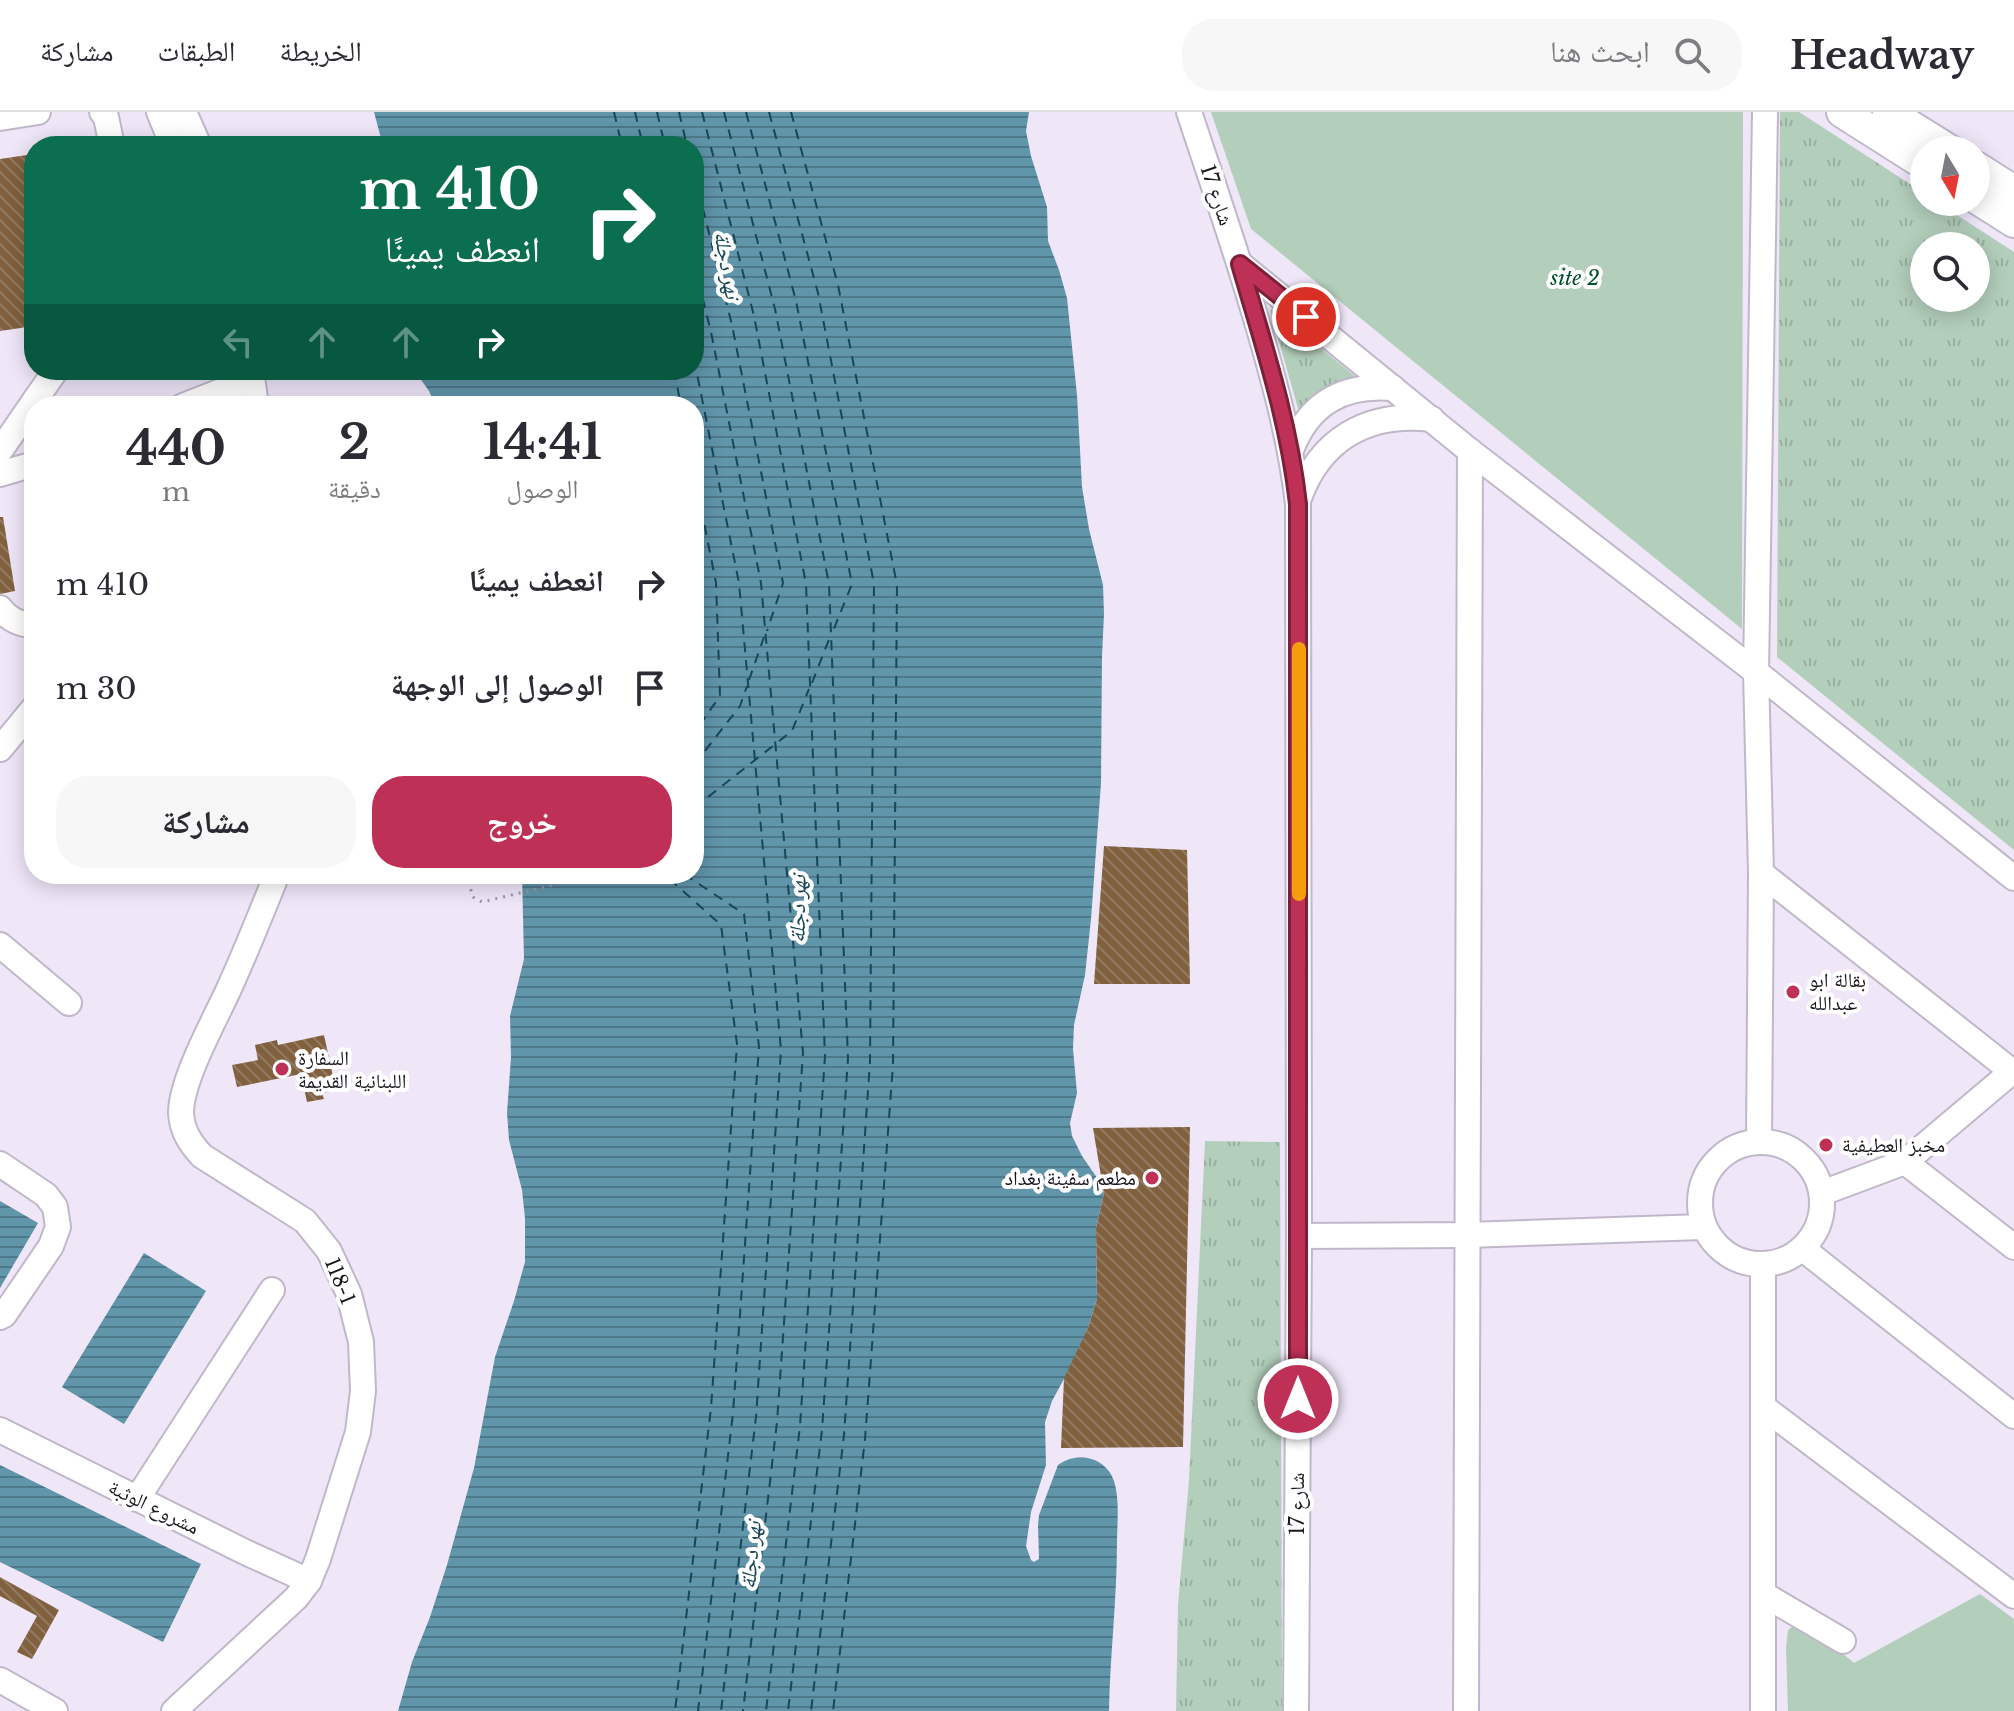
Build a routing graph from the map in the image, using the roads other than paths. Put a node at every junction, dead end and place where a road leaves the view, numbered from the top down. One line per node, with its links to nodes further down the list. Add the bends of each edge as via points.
1 (38, 112): 9 (street)
2 (102, 112): 10 (street)
3 (159, 112): 11 (street)
4 (184, 112): 12 (street)
5 (1189, 112): 19 (street, شارع 17)
6 (1765, 112): 33 (street)
7 (1842, 112): 14 (main road)
8 (1888, 112): 13 (main road)
9 (0, 118)
10 (110, 136)
11 (169, 136)
12 (195, 136)
13 (1927, 136)
14 (1910, 155)
15 (1990, 176): 16 (main road)
16 (2014, 191)
17 (1990, 207): 18 (main road)
18 (2014, 222)
19 (1240, 264): 21 (street); 25 (street, شارع 17)
20 (239, 380): 22 (street)
21 (1393, 388): 24 (street); 25 (street, via 1360,388 1330,399 1306,421)
22 (205, 396)
23 (24, 419): 26 (street)
24 (1432, 419): 27 (street); 30 (street, via 1393,417 1348,434 1313,468)
25 (1291, 450): 30 (street, شارع 17)
26 (0, 451)
27 (1470, 451): 33 (street); 47 (street)
28 (24, 467): 29 (street)
29 (0, 474)
30 (1298, 504): 48 (street, شارع 17)
31 (0, 608): 32 (street)
32 (24, 623)
33 (1756, 672): 36 (street); 37 (street)
34 (24, 720): 35 (street)
35 (0, 749)
36 (1761, 873): 41 (street); 42 (street)
37 (2014, 878)
38 (273, 884): 58 (street, 118-1, via 186,1085 181,1110 190,1144 202,1156 305,1221 329,1251 349,1294 361,1342 358,1432)
39 (0, 945): 40 (street)
40 (69, 1003)
41 (2014, 1071): 43 (street)
42 (1759, 1141): 45 (street, via 1800,1155 1815,1172); 46 (street, via 1722,1155 1709,1170 1701,1188)
43 (1905, 1162): 45 (street); 49 (street)
44 (0, 1164): 53 (street, via 46,1195 55,1207 58,1227 51,1246)
45 (1822, 1193): 50 (street, via 1822,1214)
46 (1703, 1227): 47 (street); 51 (street, via 1717,1248 1739,1261)
47 (1467, 1235): 48 (street); 66 (street)
48 (1299, 1236): 65 (street, شارع 17)
49 (2014, 1247)
50 (1803, 1249): 51 (street, via 1784,1261); 55 (street)
51 (1763, 1265): 54 (street)
52 (272, 1290): 57 (street)
53 (0, 1317)
54 (1763, 1407): 59 (street); 60 (street)
55 (2014, 1416)
56 (0, 1430): 57 (street, مشروع الوثبة)
57 (137, 1499): 58 (street, مشروع الوثبة)
58 (309, 1581): 64 (street, 118-1)
59 (1763, 1594): 61 (street); 67 (street)
60 (2014, 1596)
61 (1843, 1641)
62 (0, 1680): 63 (street)
63 (55, 1711)
64 (174, 1711)
65 (1296, 1711)
66 (1466, 1711)
67 (1763, 1711)

